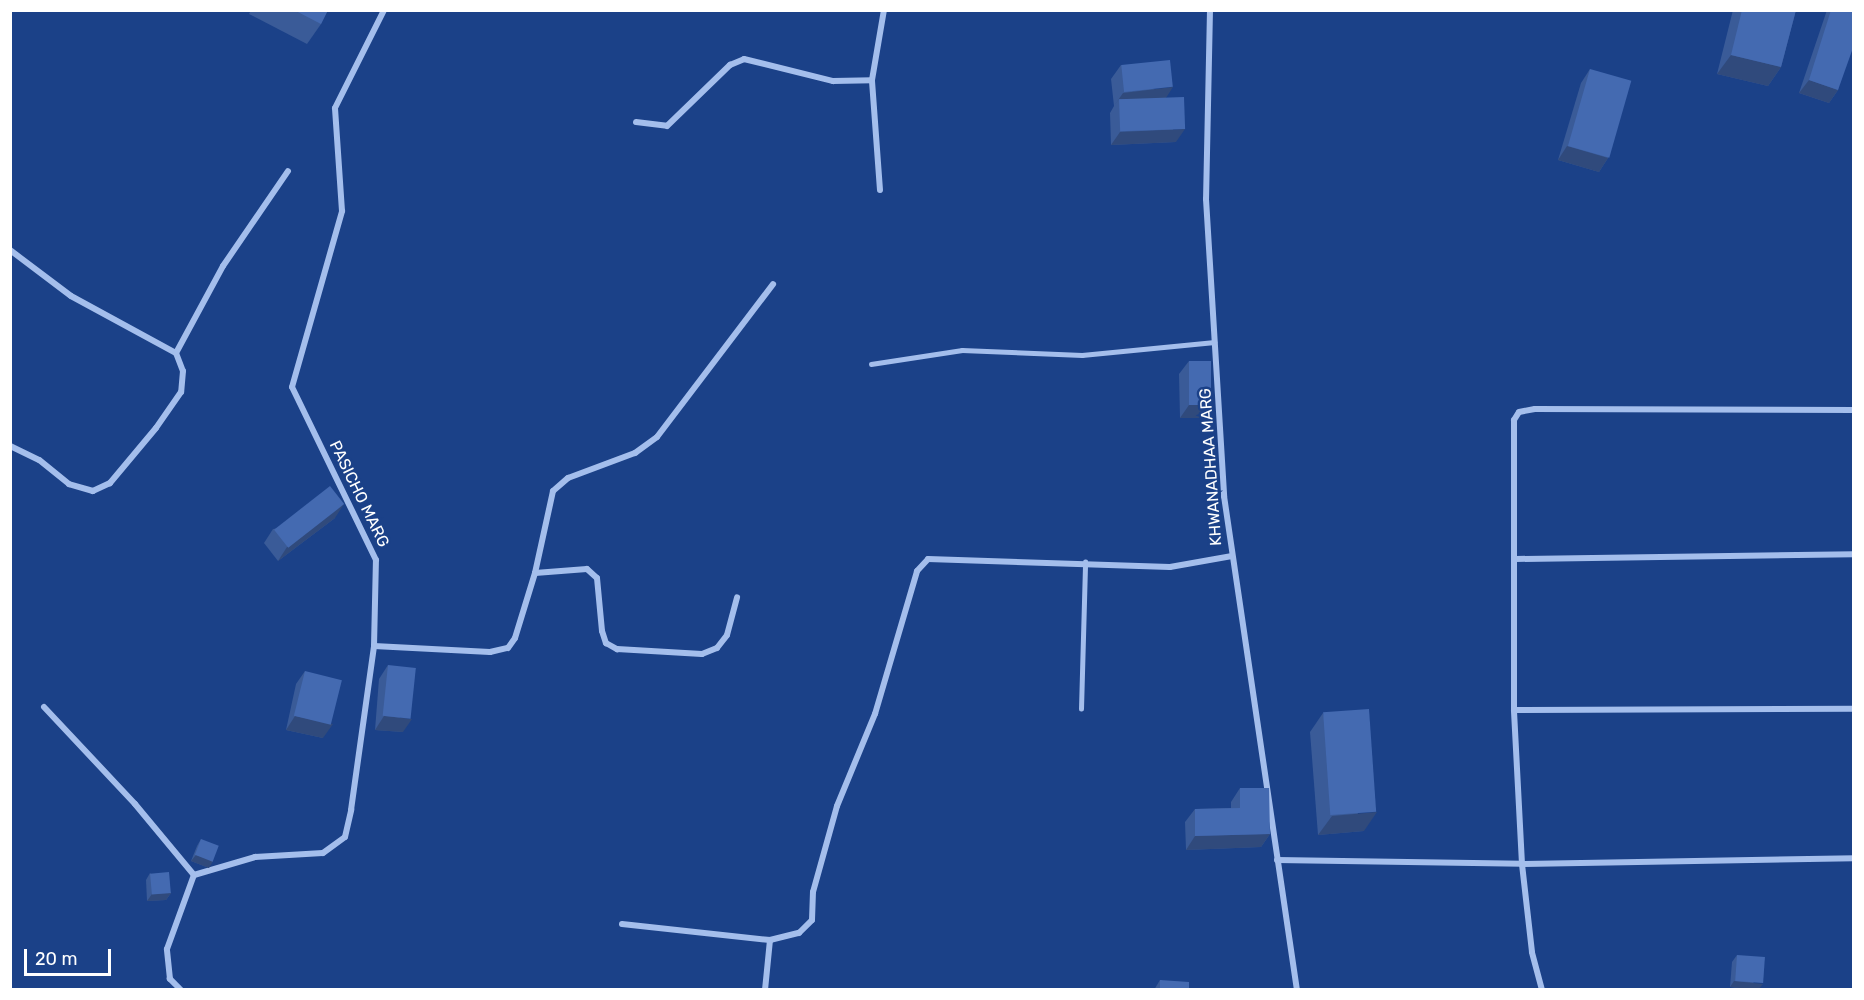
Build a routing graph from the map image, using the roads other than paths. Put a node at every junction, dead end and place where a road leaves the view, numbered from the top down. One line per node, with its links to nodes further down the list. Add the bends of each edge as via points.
1 (384, 10): 21 (street, PASICHO MARG, via 335,108 342,211 291,387 376,561)
2 (884, 10): 4 (street)
3 (1210, 10): 10 (street, KHWANADHAA MARG, via 1206,199)
4 (872, 80): 5 (street, via 833,81 744,59 730,65 667,126); 7 (street)
5 (636, 122)
6 (288, 171): 11 (street, via 223,266)
7 (880, 190)
8 (10, 250): 11 (street, via 70,296)
9 (772, 284): 19 (street, via 657,437 635,453 568,478 553,491)
10 (1214, 342): 12 (lane, via 1082,355 962,350); 16 (street, KHWANADHAA MARG)
11 (176, 353): 14 (street, via 183,371 181,392 110,483 93,491 69,484 39,460)
12 (871, 364)
13 (1854, 410): 17 (street, via 1519,412 1513,434)
14 (10, 446)
15 (1854, 554): 17 (street)
16 (1232, 556): 18 (street, via 1170,567); 27 (street, KHWANADHAA MARG)
17 (1516, 559): 25 (street)
18 (1085, 562): 23 (lane); 31 (street, via 928,559 917,571 875,714 837,806 813,892 812,920 799,933)
19 (535, 573): 20 (street, via 587,569 597,578 602,631 606,643 617,649 702,654 717,648 727,635); 21 (street, via 515,638 508,648 490,652)
20 (737, 597)
21 (374, 646): 29 (street, PASICHO MARG, via 345,837 323,853 255,857)
22 (44, 707): 29 (street, via 135,804)
23 (1081, 709)
24 (1854, 709): 25 (street)
25 (1514, 710): 28 (street)
26 (1854, 858): 28 (street)
27 (1277, 860): 28 (street); 34 (street, KHWANADHAA MARG)
28 (1522, 864): 35 (street, via 1532,952)
29 (194, 875): 32 (street, via 167,950 170,979)
30 (622, 924): 31 (street)
31 (770, 940): 33 (street)
32 (181, 990)
33 (765, 990)
34 (1297, 990)
35 (1542, 990)

